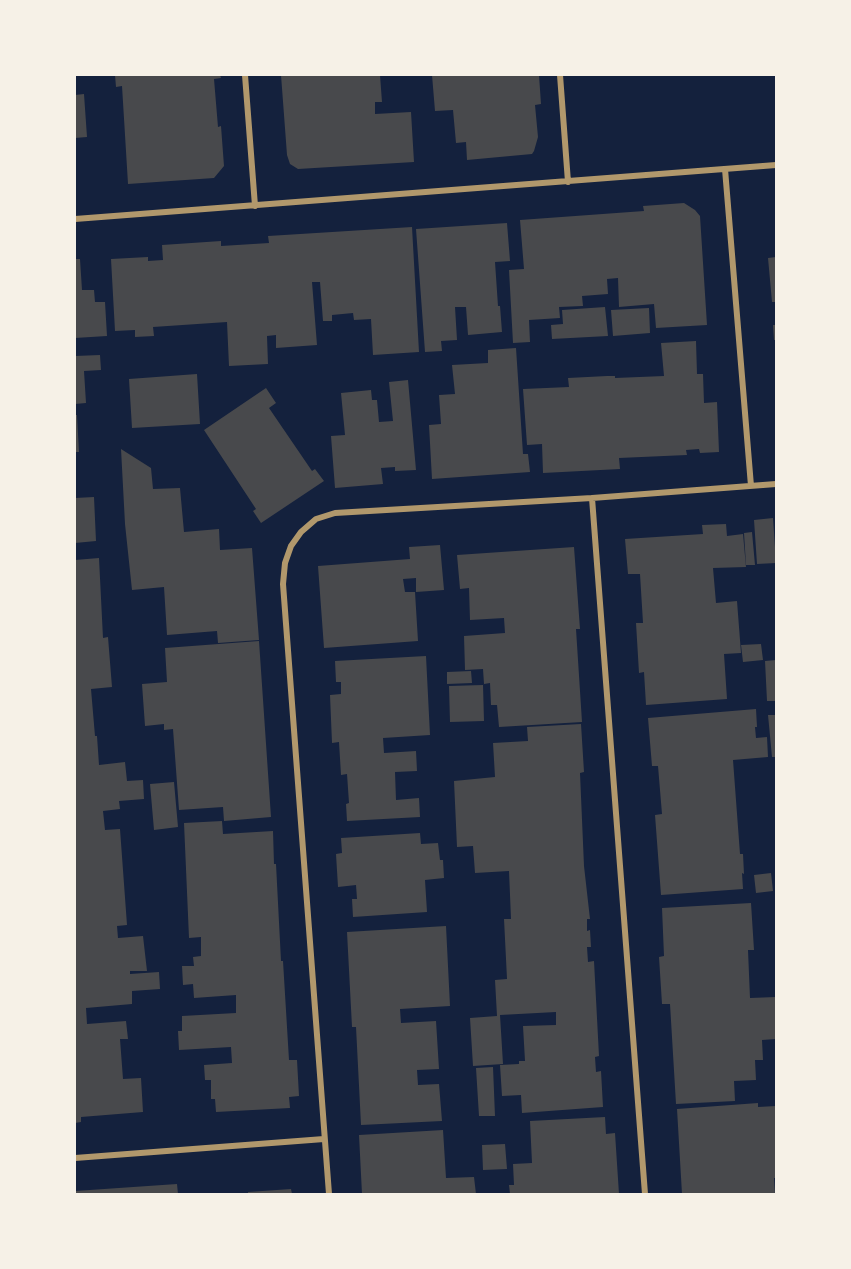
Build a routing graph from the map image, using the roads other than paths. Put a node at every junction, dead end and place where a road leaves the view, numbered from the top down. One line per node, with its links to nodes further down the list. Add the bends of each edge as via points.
1 (245, 75): 6 (street)
2 (560, 75): 5 (street)
3 (776, 165): 4 (street)
4 (725, 169): 5 (street); 9 (street)
5 (568, 182): 6 (street)
6 (255, 206): 7 (street)
7 (75, 219)
8 (776, 484): 9 (street)
9 (751, 486): 10 (street)
10 (592, 498): 11 (street, via 335,513 316,519 291,546 283,584); 14 (street)
11 (324, 1139): 12 (street); 13 (street)
12 (75, 1158)
13 (329, 1194)
14 (645, 1194)

